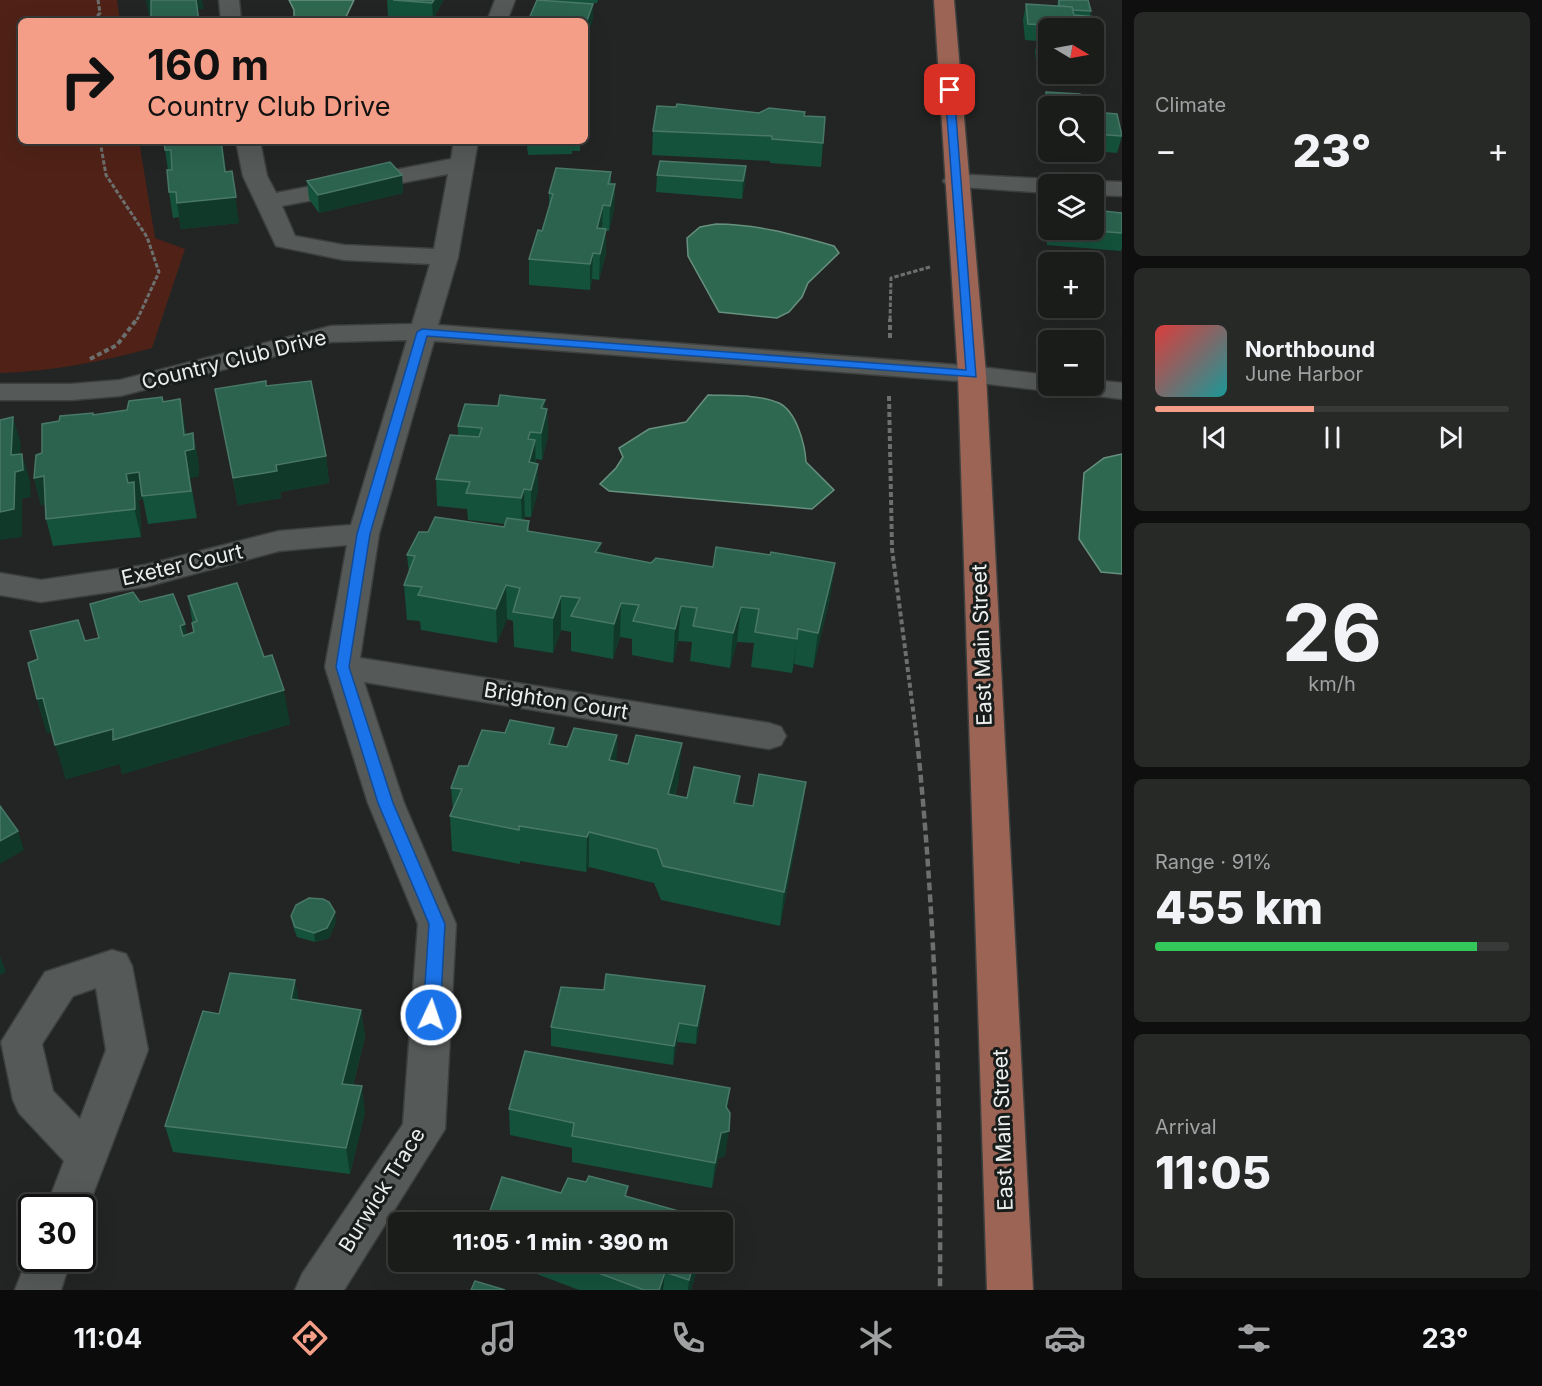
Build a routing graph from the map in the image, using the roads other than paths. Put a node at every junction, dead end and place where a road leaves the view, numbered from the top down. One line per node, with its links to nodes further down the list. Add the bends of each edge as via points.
1 (229, 0): 4 (street)
2 (505, 0): 5 (street)
3 (944, 0): 8 (main road, East Main Street)
4 (231, 18)
5 (498, 18)
6 (249, 144): 12 (street, via 255,176)
7 (464, 150): 12 (street); 13 (street, Burwick Trace)
8 (955, 181): 9 (street); 15 (main road, East Main Street)
9 (1038, 185)
10 (1104, 188): 11 (street)
11 (1122, 189)
12 (268, 202): 13 (street, via 285,241 313,249 372,255)
13 (445, 257): 14 (street, Burwick Trace)
14 (422, 332): 15 (street, Country Club Drive); 19 (street, Country Club Drive, via 331,334 120,388); 20 (street, Burwick Trace)
15 (972, 374): 16 (street, Country Club Drive); 29 (main road, East Main Street)
16 (1038, 382)
17 (1104, 389): 18 (street)
18 (1122, 391)
19 (0, 392)
20 (363, 534): 21 (street, Exeter Court, via 279,541 145,576 41,591); 22 (street, Burwick Trace)
21 (0, 584)
22 (342, 667): 23 (street, Brighton Court); 28 (street, Burwick Trace, via 386,803 437,924 424,1129)
23 (769, 736)
24 (88, 1156): 25 (street)
25 (73, 1194)
26 (44, 1272): 27 (street)
27 (38, 1290)
28 (318, 1290)
29 (1010, 1290)

